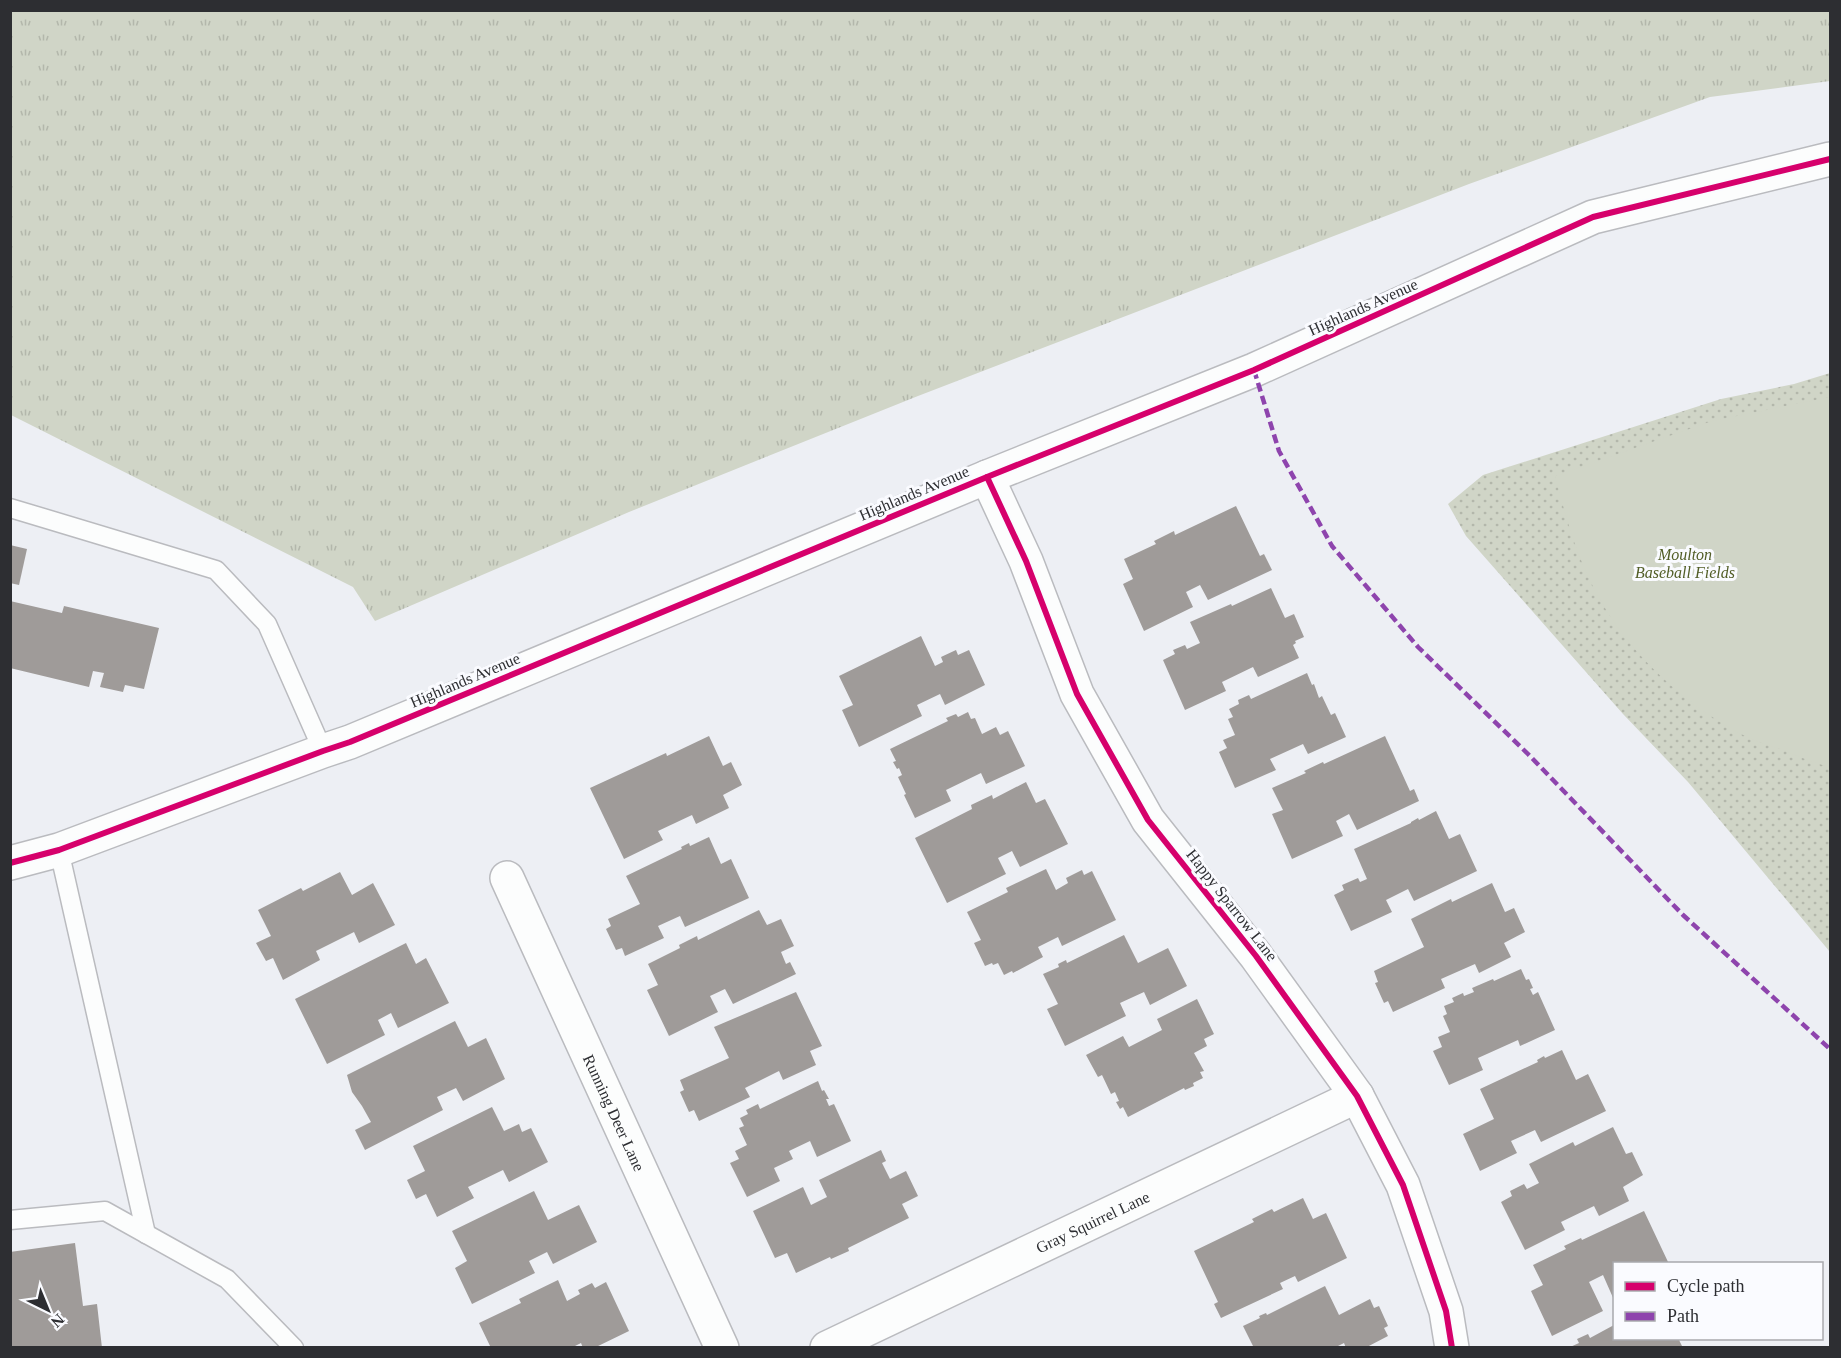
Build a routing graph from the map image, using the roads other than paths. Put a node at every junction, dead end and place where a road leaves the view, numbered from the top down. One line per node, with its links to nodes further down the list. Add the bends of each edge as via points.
1 (1830, 159): 2 (street, Highlands Avenue, via 1593,217 1289,355)
2 (987, 477): 4 (street, Highlands Avenue); 8 (street, Happy Sparrow Lane, via 1026,561 1077,694 1148,820 1256,956)
3 (10, 508): 4 (lane, via 216,570 267,624)
4 (323, 751): 5 (street, Highlands Avenue)
5 (59, 850): 6 (street, Highlands Avenue); 10 (lane)
6 (10, 863)
7 (507, 878): 12 (street, Running Deer Lane)
8 (1357, 1096): 13 (street, Gray Squirrel Lane); 14 (street, Happy Sparrow Lane, via 1403,1185 1446,1311)
9 (10, 1220): 10 (lane, via 105,1211)
10 (146, 1234): 11 (lane, via 227,1279)
11 (294, 1347)
12 (722, 1347)
13 (827, 1347)
14 (1452, 1347)

